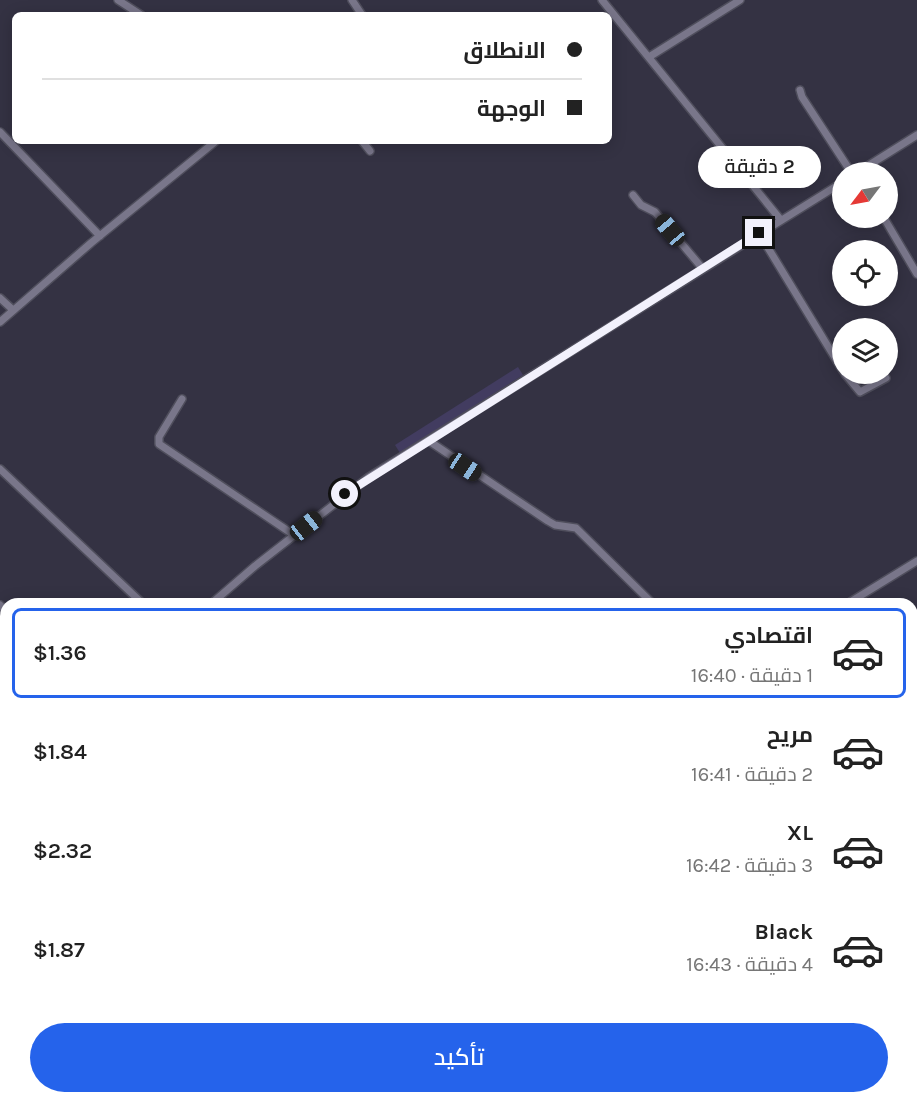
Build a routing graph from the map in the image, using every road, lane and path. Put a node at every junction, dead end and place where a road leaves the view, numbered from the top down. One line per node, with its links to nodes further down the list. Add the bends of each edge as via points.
1 (118, 0): 4 (street)
2 (602, 0): 6 (street)
3 (740, 0): 7 (street)
4 (136, 12)
5 (612, 12): 7 (street)
6 (612, 12)
7 (648, 57): 18 (street)
8 (800, 90): 14 (street)
9 (0, 132): 21 (street)
10 (917, 135): 15 (street)
11 (212, 144): 21 (street)
12 (364, 144): 13 (street)
13 (370, 151)
14 (846, 162)
15 (874, 162)
16 (832, 188): 18 (street)
17 (633, 195): 22 (street, via 641,206 655,212)
18 (780, 219): 20 (street)
19 (890, 228): 23 (street)
20 (759, 233): 22 (street); 27 (street)
21 (100, 236): 25 (street)
22 (703, 269): 31 (street)
23 (917, 274)
24 (0, 298): 25 (street)
25 (13, 310): 26 (street)
26 (0, 322)
27 (832, 352)
28 (854, 384): 29 (street, via 860,392)
29 (875, 384)
30 (182, 399): 33 (street, via 159,437 159,444)
31 (429, 441): 33 (street, via 369,477); 37 (street, via 548,521 576,528)
32 (0, 469): 35 (street)
33 (294, 535): 36 (street)
34 (917, 561): 38 (street)
35 (137, 598)
36 (218, 598)
37 (647, 598)
38 (857, 598)

